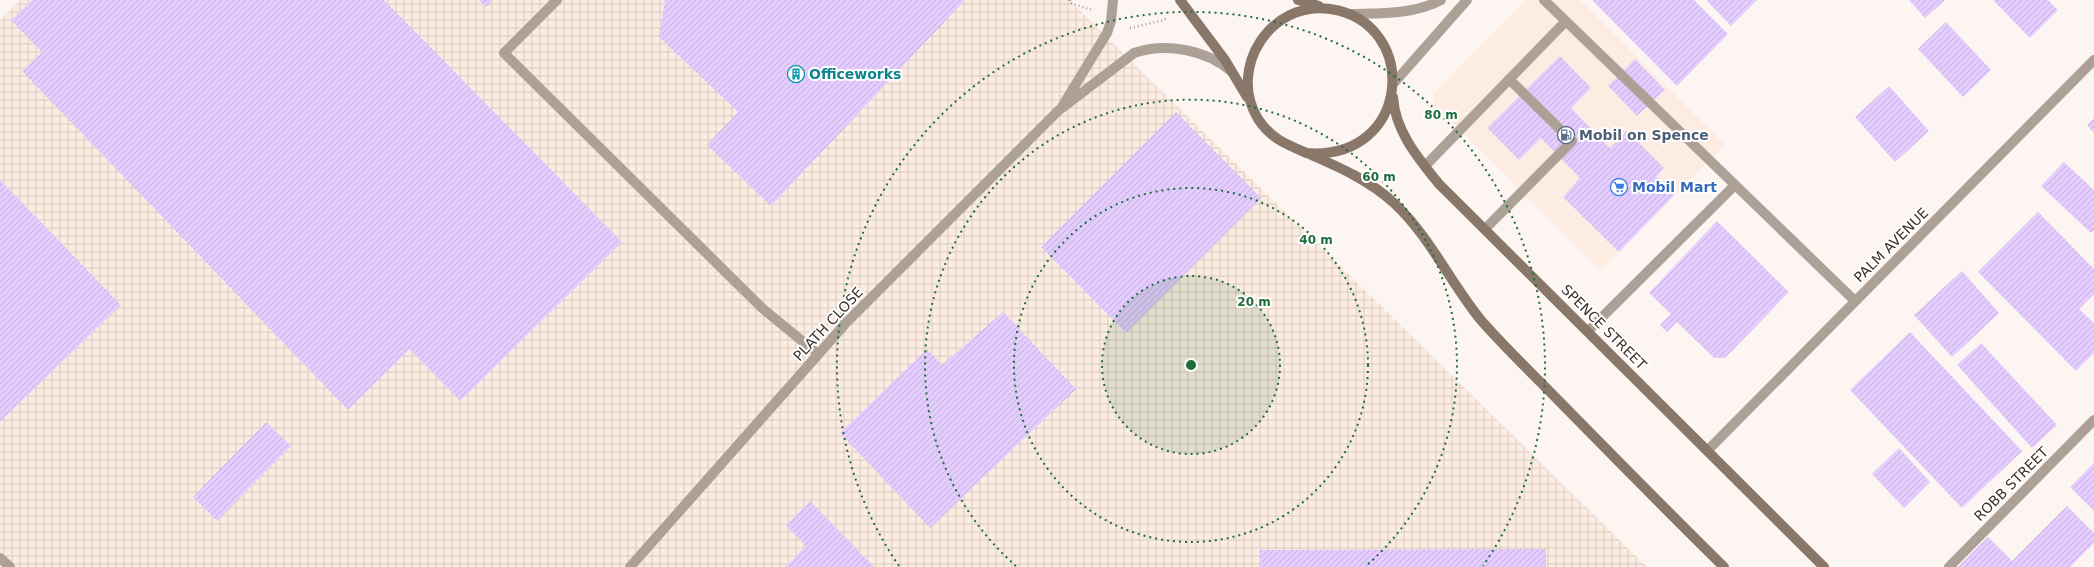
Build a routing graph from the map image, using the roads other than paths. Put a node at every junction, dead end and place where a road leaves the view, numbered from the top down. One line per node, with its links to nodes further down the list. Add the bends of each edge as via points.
1 (557, 0): 23 (street, via 504,53 762,308)
2 (1114, 0): 15 (street, PLATH CLOSE, via 1107,33)
3 (1180, 0): 12 (street, SPENCE STREET)
4 (1298, 0): 8 (street, SPENCE STREET)
5 (1441, 0): 9 (street, via 1415,10)
6 (1467, 0): 14 (street)
7 (1544, 0): 10 (street)
8 (1338, 10): 9 (street, SPENCE STREET); 16 (street, SPENCE STREET, via 1302,10 1280,20 1262,37 1251,58 1248,76 1249,94)
9 (1349, 14): 14 (street, SPENCE STREET, via 1367,26 1381,42 1390,62)
10 (1566, 21): 13 (street); 19 (street)
11 (2094, 60): 21 (street, PALM AVENUE)
12 (1234, 74): 15 (street, PLATH CLOSE, via 1213,60 1183,50 1157,47 1142,50 1134,53); 16 (street, SPENCE STREET)
13 (1509, 79): 18 (street); 20 (street, via 1572,141)
14 (1392, 87): 17 (street, SPENCE STREET, via 1385,113 1372,133 1342,151); 18 (street, SPENCE STREET, via 1397,121 1407,141)
15 (1058, 111): 23 (street, PLATH CLOSE)
16 (1257, 117): 17 (street, SPENCE STREET, via 1273,136)
17 (1306, 153): 29 (street, SPENCE STREET, via 1363,180 1395,204 1416,228 1458,290 1493,333 1654,499)
18 (1425, 166): 20 (street, SPENCE STREET)
19 (1735, 185): 21 (street); 22 (street)
20 (1485, 229): 22 (street, SPENCE STREET)
21 (1855, 301): 25 (street, PALM AVENUE)
22 (1588, 331): 25 (street, SPENCE STREET)
23 (818, 354): 28 (street, PLATH CLOSE)
24 (2094, 420): 31 (street, ROBB STREET)
25 (1708, 450): 30 (street, SPENCE STREET)
26 (0, 558): 27 (street)
27 (10, 567)
28 (630, 567)
29 (1724, 567)
30 (1824, 567)
31 (1948, 567)

